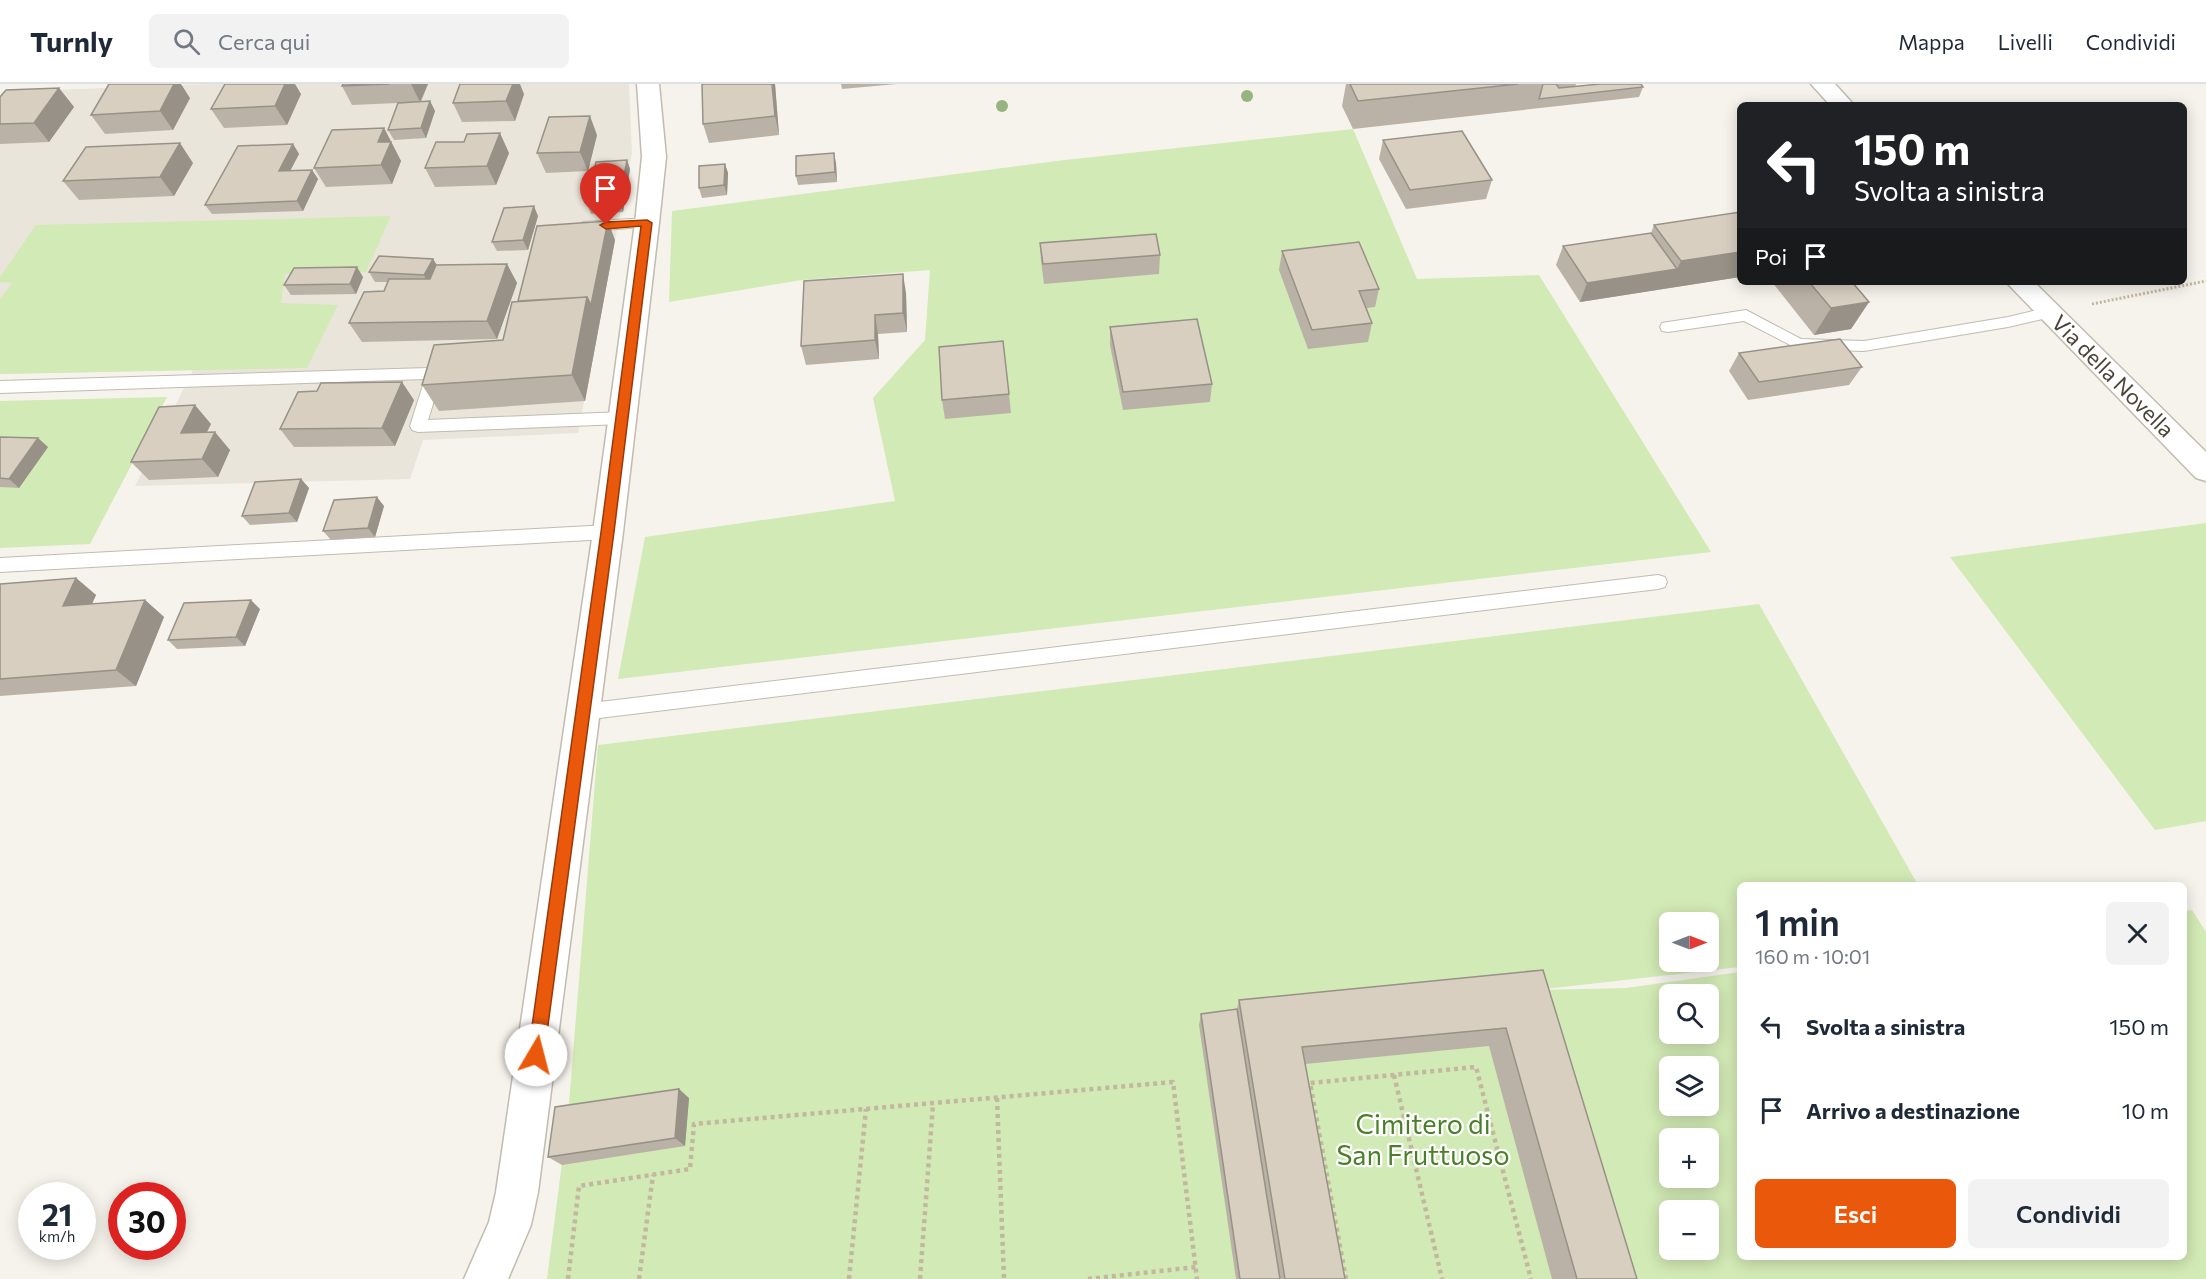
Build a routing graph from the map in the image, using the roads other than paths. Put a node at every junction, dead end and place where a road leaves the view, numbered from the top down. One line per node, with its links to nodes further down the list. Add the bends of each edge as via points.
1 (648, 84): 4 (street, via 654,157)
2 (1822, 84): 3 (street)
3 (1840, 102)
4 (647, 223): 5 (lane); 12 (street)
5 (567, 228)
6 (2022, 285): 7 (street, Via della Novella)
7 (2049, 312): 8 (lane, via 1864,346 1798,344 1746,315); 13 (street, Via della Novella)
8 (1668, 327)
9 (440, 353): 10 (lane)
10 (435, 373): 11 (lane); 12 (lane, via 418,426)
11 (0, 387)
12 (622, 418): 14 (street)
13 (2206, 470)
14 (608, 532): 15 (lane); 17 (street)
15 (0, 565)
16 (1658, 582): 17 (lane)
17 (583, 712): 18 (street, via 517,1192 510,1225)
18 (486, 1279)

